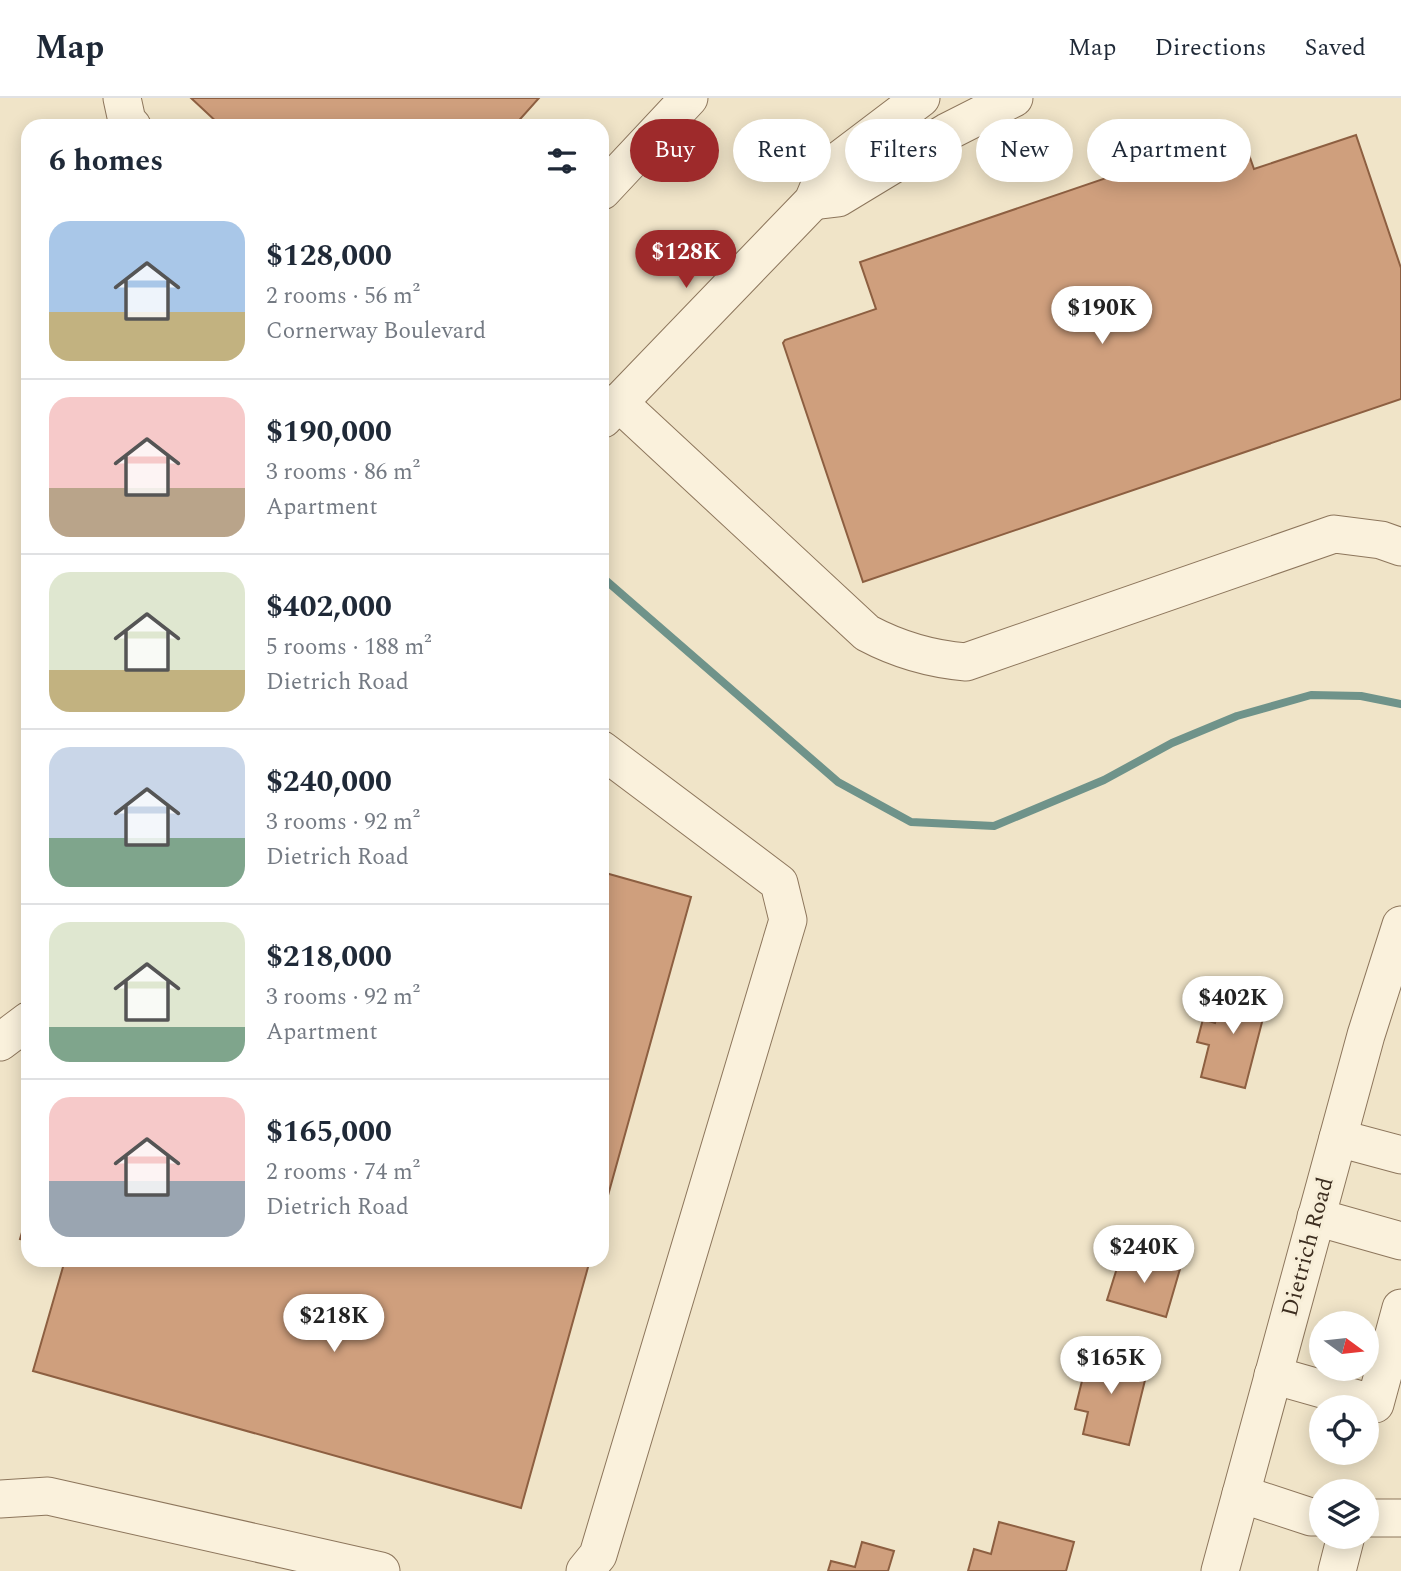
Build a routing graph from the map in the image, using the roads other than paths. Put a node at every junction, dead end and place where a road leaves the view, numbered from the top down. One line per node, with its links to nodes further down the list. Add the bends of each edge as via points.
1 (122, 98): 5 (street)
2 (689, 98): 6 (street)
3 (921, 98): 7 (street, via 826,170)
4 (1014, 98): 7 (street, via 947,132 838,198)
5 (127, 119)
6 (609, 184)
7 (813, 201): 8 (street)
8 (610, 411): 9 (street, via 867,633 941,660 966,662 1334,534)
9 (1401, 547)
10 (609, 755): 28 (street, via 779,883 788,920 598,1555)
11 (1401, 925): 12 (street, Dietrich Road)
12 (1392, 981): 15 (street, Dietrich Road)
13 (21, 1026): 14 (street)
14 (0, 1042)
15 (1338, 1138): 16 (street); 17 (street, Dietrich Road)
16 (1401, 1155)
17 (1316, 1217): 18 (street); 20 (street, Dietrich Road)
18 (1401, 1241)
19 (1401, 1308): 20 (street, via 1376,1404)
20 (1273, 1375): 21 (street, Dietrich Road)
21 (1241, 1494): 23 (street); 29 (street, Dietrich Road)
22 (0, 1499): 27 (street, via 48,1496)
23 (1309, 1516)
24 (1379, 1518): 25 (street)
25 (1401, 1518)
26 (1343, 1549): 30 (street)
27 (381, 1571)
28 (586, 1571)
29 (1220, 1571)
30 (1337, 1571)

